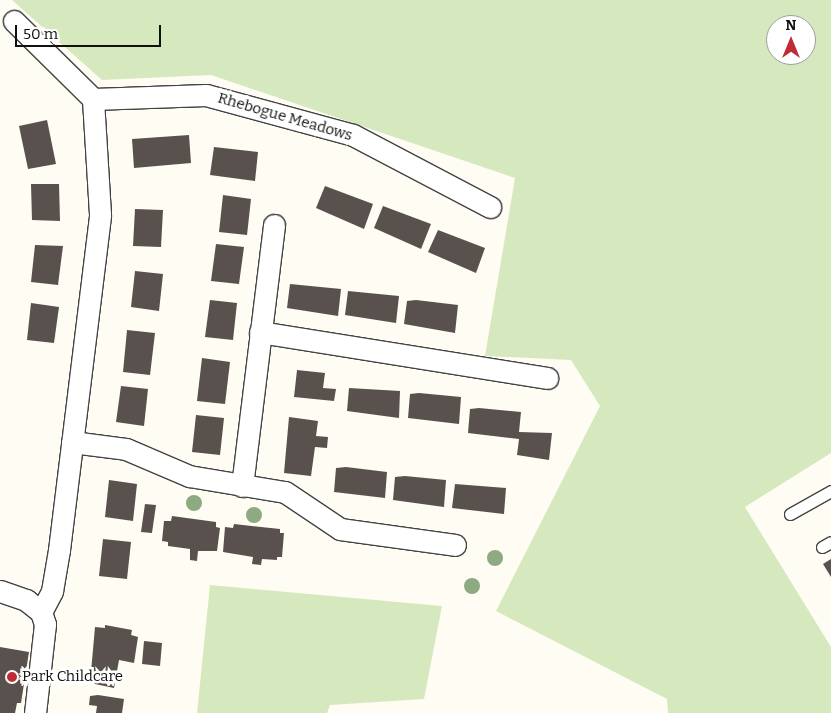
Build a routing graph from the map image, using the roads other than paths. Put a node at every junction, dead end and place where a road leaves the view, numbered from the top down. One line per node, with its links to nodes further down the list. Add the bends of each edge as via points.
1 (14, 21): 2 (street)
2 (93, 98): 3 (street, Rhebogue Meadows, via 206,95 225,100 353,136); 7 (street, via 100,214)
3 (490, 207)
4 (274, 225): 5 (street)
5 (260, 332): 6 (street); 8 (street)
6 (547, 378)
7 (72, 442): 8 (street, via 126,449 189,476); 13 (street, via 52,592)
8 (242, 486): 11 (street, via 285,492 340,529)
9 (831, 491): 10 (lane)
10 (790, 514)
11 (455, 545)
12 (0, 591): 13 (street, via 26,600)
13 (41, 612): 14 (street, via 45,624)
14 (34, 713)

